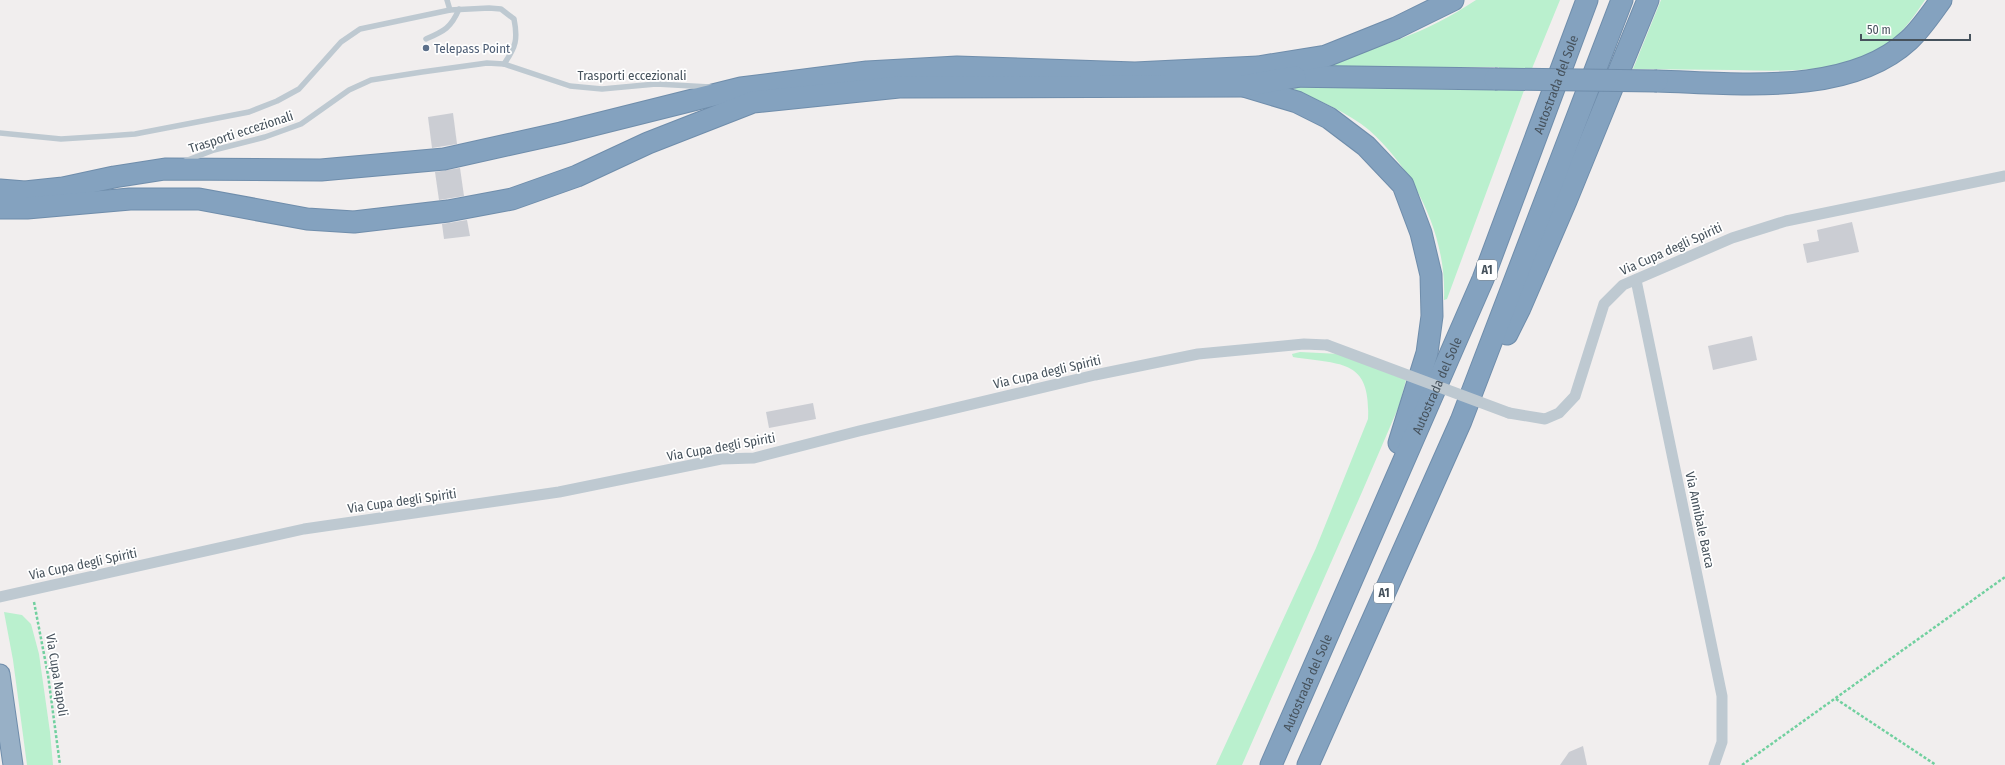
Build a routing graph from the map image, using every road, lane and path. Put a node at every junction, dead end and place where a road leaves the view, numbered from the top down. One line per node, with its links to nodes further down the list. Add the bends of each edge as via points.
1 (448, 0): 8 (lane)
2 (1453, 0): 11 (highway, via 1396,28 1326,56 1258,67)
3 (1587, 0): 22 (highway, Autostrada del Sole / A1, via 1483,279)
4 (1622, 0): 21 (highway, A1)
5 (1648, 0): 21 (highway, via 1520,308)
6 (1940, 0): 12 (highway, bridge, via 1928,19 1908,41 1880,61 1854,72 1824,79 1776,83)
7 (459, 9): 8 (lane); 9 (lane, via 455,20 447,29); 10 (lane, via 501,9 514,19 517,36 512,53)
8 (450, 10): 15 (lane, via 360,29 341,42 299,89 249,112 135,134 61,138)
9 (426, 39)
10 (504, 64): 14 (lane, Trasporti eccezionali, via 570,86 602,89 656,84); 16 (lane, Trasporti eccezionali, via 487,63 371,80 349,90 301,124 265,137 214,150)
11 (1191, 70): 12 (highway); 14 (highway, via 1135,73 957,67 866,72)
12 (1295, 77): 13 (highway)
13 (1243, 86): 19 (highway, via 899,87 753,102 648,143 577,176 512,199 448,211 354,222 307,219 199,199 130,199); 22 (highway, via 1297,102 1329,118 1366,146 1404,185 1422,234 1431,275 1432,316 1427,353)
14 (741, 88): 16 (highway, via 444,159 320,170)
15 (0, 133)
16 (165, 169): 18 (highway, via 63,188 25,192)
17 (2005, 176): 20 (street, Via Cupa degli Spiriti, via 1786,221 1732,238)
18 (0, 190)
19 (0, 208)
20 (1636, 280): 24 (street, Via Cupa degli Spiriti, bridge, via 1622,285 1604,304 1575,396 1559,413 1545,419 1509,413 1327,344 1198,354 1087,377 754,458 721,459 559,492 304,530); 32 (street, Via Annibale Barca, via 1722,696 1722,742)
21 (1461, 421): 31 (highway, A1)
22 (1372, 535): 30 (highway, Autostrada del Sole / A1)
23 (2005, 577): 27 (path)
24 (32, 589): 25 (street, Via Cupa degli Spiriti); 29 (path, Via Cupa Napoli, via 48,675)
25 (0, 597)
26 (0, 674): 28 (highway)
27 (1836, 699): 33 (path); 34 (path)
28 (13, 765)
29 (60, 765)
30 (1271, 765)
31 (1308, 765)
32 (1714, 765)
33 (1742, 765)
34 (1936, 765)

